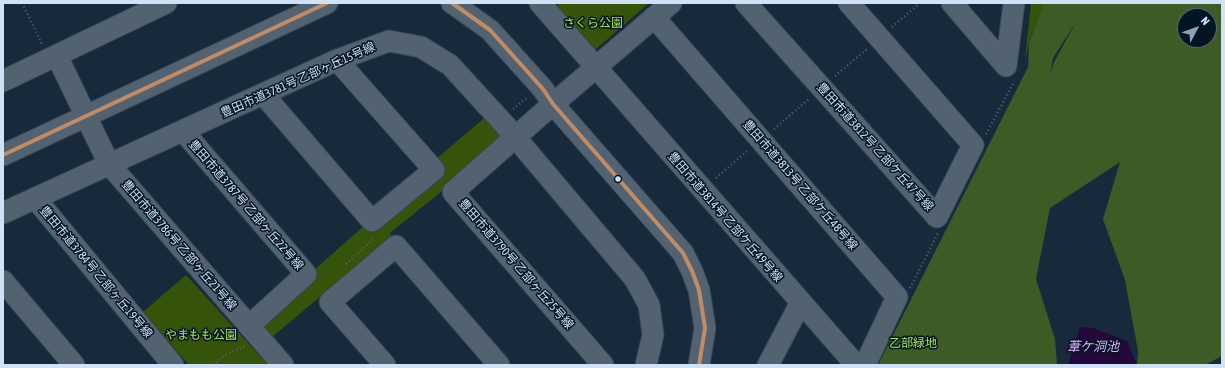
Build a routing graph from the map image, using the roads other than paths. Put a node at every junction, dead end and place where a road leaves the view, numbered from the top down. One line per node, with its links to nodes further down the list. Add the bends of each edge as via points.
1 (166, 3): 11 (street)
2 (327, 3): 17 (street)
3 (452, 3): 16 (street, via 490,30)
4 (540, 3): 13 (street, 豊田市道3814号 乙部ケ丘49号線)
5 (671, 3): 10 (street, 豊田市道3790号 乙部ヶ丘25号線)
6 (746, 3): 7 (street, 豊田市道3812号 乙部ケ丘47号線, via 937,217 973,145)
7 (849, 3)
8 (952, 3): 9 (street, via 1006,66)
9 (1014, 3)
10 (654, 17): 13 (street, 豊田市道3790号 乙部ヶ丘25号線); 37 (street, 豊田市道3813号 乙部ケ丘48号線, via 897,297)
11 (53, 57): 14 (street); 17 (street, 豊田市道3786号 乙部ヶ丘21号線)
12 (338, 60): 15 (street, 豊田市道3781号 乙部ヶ丘15号線); 15 (street, via 434,170 372,221); 19 (street, 豊田市道3781号 乙部ヶ丘15号線, via 389,41 421,47 450,65)
13 (595, 68): 16 (street, 豊田市道3790号 乙部ヶ丘25号線); 25 (street, 豊田市道3814号 乙部ケ丘49号線)
14 (3, 82)
15 (263, 94): 18 (street, 豊田市道3781号 乙部ヶ丘15号線)
16 (543, 95): 19 (street, 豊田市道3790号 乙部ヶ丘25号線); 34 (street, via 683,253 699,290 705,328)
17 (86, 117): 20 (street); 21 (street, 豊田市道3786号 乙部ヶ丘21号線)
18 (183, 131): 21 (street, 豊田市道3781号 乙部ヶ丘15号線); 26 (street, 豊田市道3787号 乙部ヶ丘22号線, via 306,274)
19 (515, 138): 32 (street, 豊田市道3790号 乙部ヶ丘25号線, via 453,192); 33 (street, 豊田市道3781号 乙部ヶ丘15号線, via 635,279 649,305 653,335)
20 (3, 156)
21 (109, 164): 22 (street, 豊田市道3781号 乙部ヶ丘15号線); 26 (street, 豊田市道3786号 乙部ヶ丘21号線)
22 (35, 198): 23 (street, 豊田市道3781号 乙部ヶ丘15号線); 28 (street, 豊田市道3784号 乙部ヶ丘19号線)
23 (3, 213)
24 (3, 282): 27 (street)
25 (801, 302): 35 (street); 36 (street, 豊田市道3814号 乙部ケ丘49号線)
26 (255, 332): 29 (street, 豊田市道3786号 乙部ヶ丘21号線)
27 (74, 365)
28 (173, 365)
29 (283, 365)
30 (385, 365): 31 (street, via 330,302 396,246)
31 (500, 365)
32 (603, 365)
33 (646, 365)
34 (699, 365)
35 (768, 365)
36 (856, 365)
37 (865, 365)

